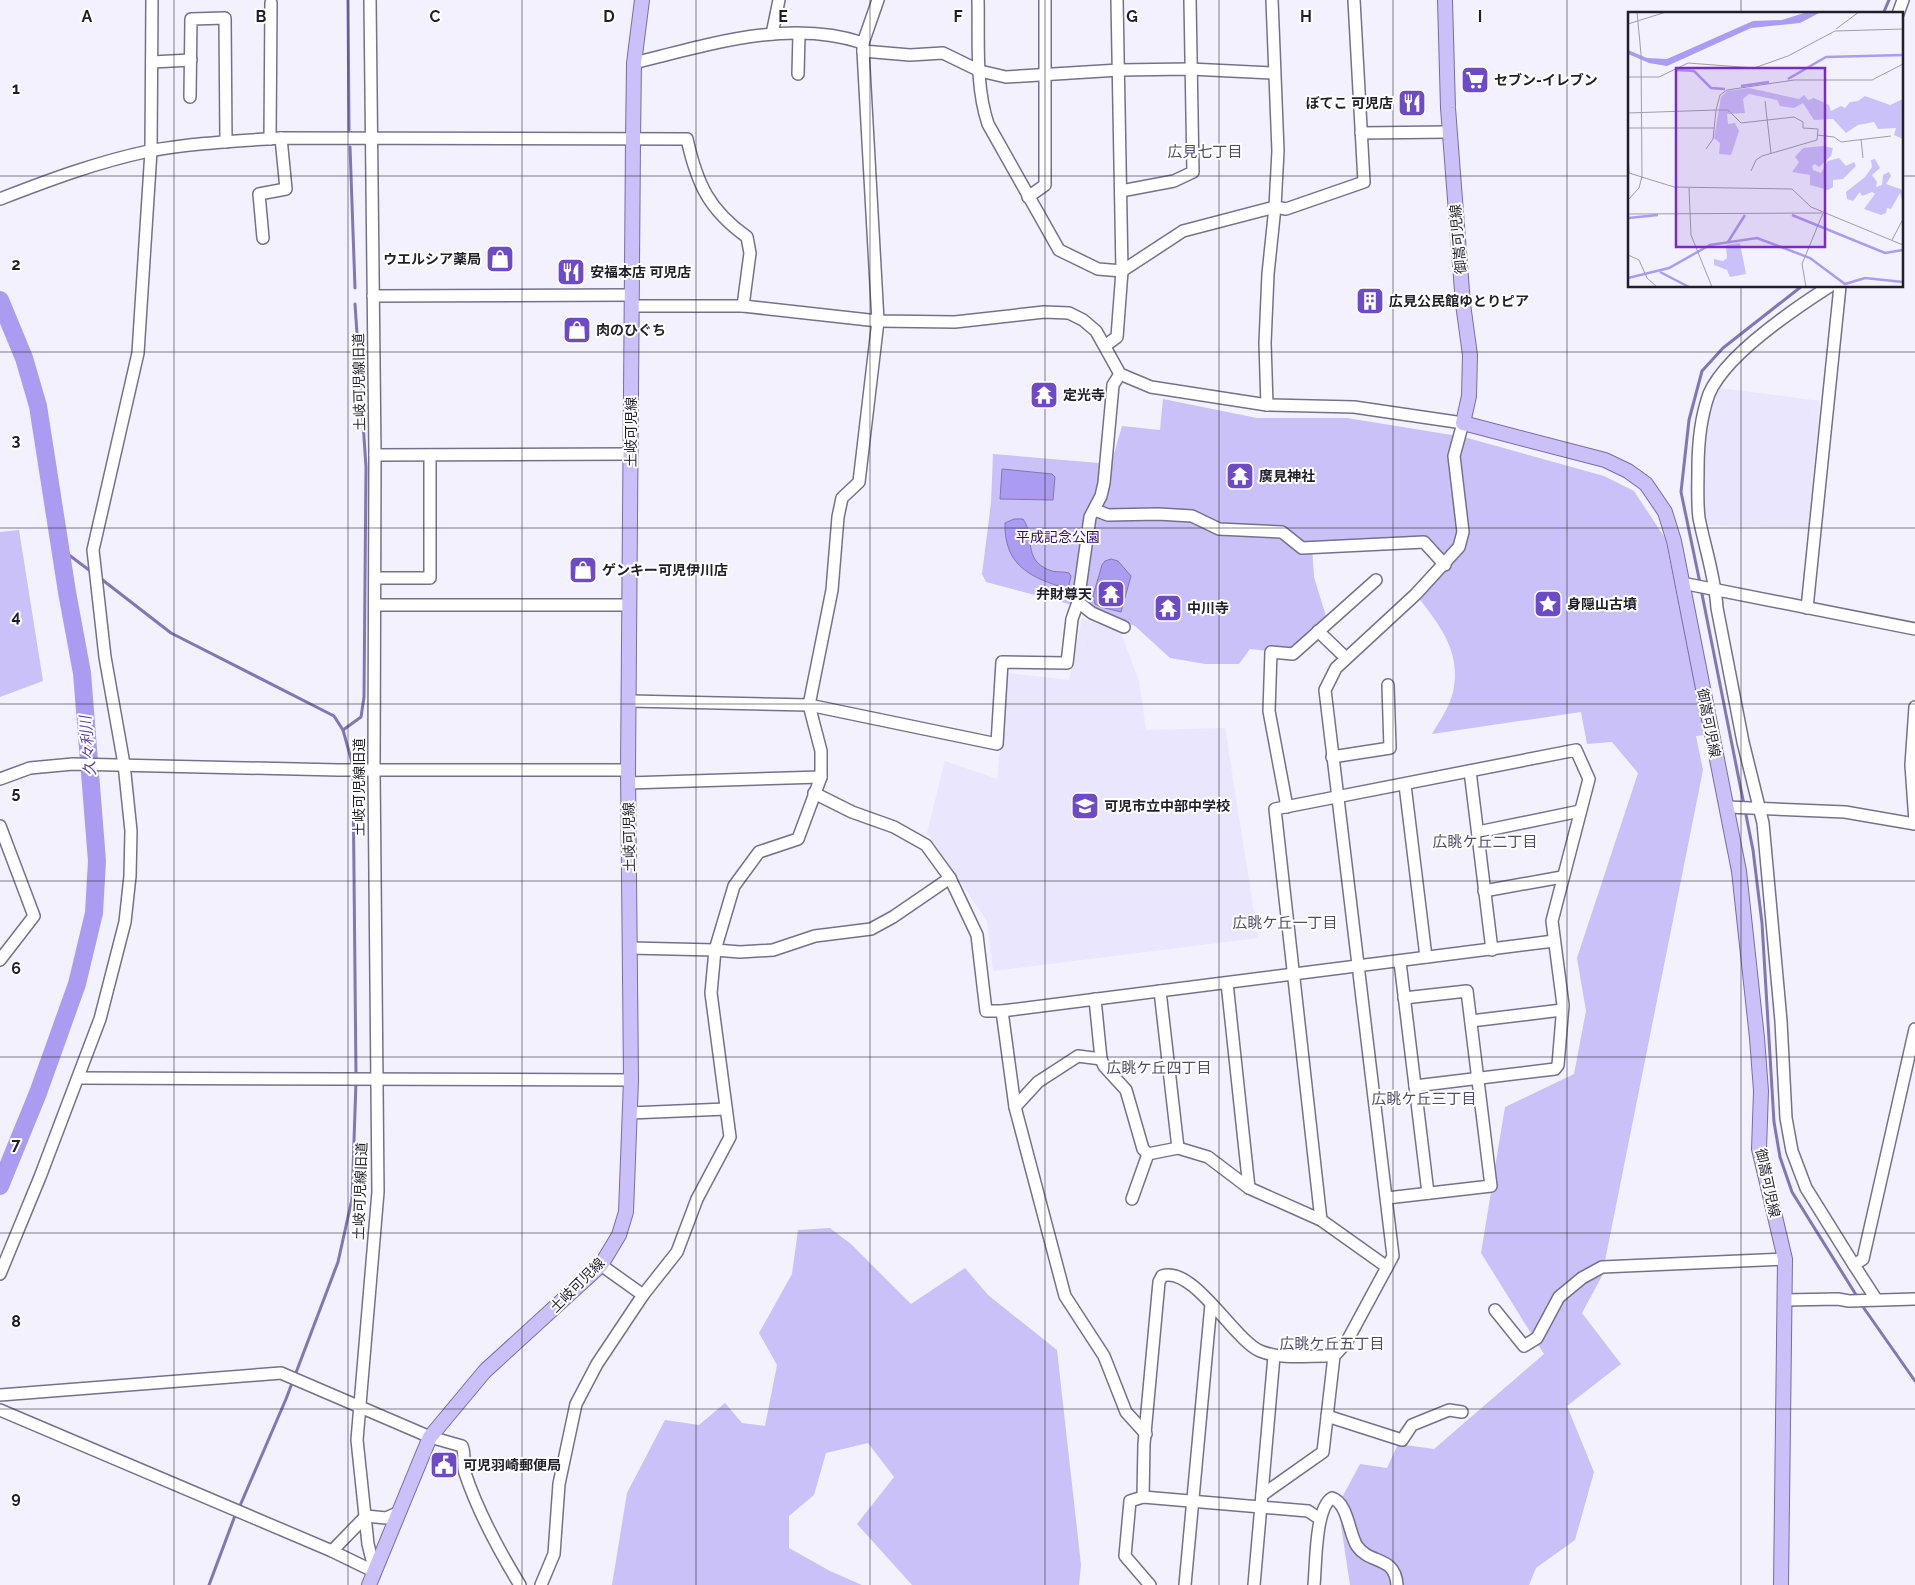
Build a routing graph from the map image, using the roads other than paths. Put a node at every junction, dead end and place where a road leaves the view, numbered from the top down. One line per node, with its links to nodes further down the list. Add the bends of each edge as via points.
1 (152, 0): 20 (street)
2 (370, 0): 32 (street, 土岐可児線旧道)
3 (642, 0): 21 (main road, 土岐可児線)
4 (779, 0): 16 (street)
5 (878, 0): 18 (street)
6 (978, 0): 24 (street)
7 (1044, 0): 27 (street)
8 (1118, 0): 23 (street)
9 (1190, 0): 22 (street)
10 (1272, 0): 25 (street)
11 (1354, 0): 30 (street)
12 (1445, 0): 29 (main road, 御嵩可児線)
13 (1903, 0): 15 (street)
14 (271, 3): 31 (street)
15 (1899, 12)
16 (772, 34): 17 (street); 21 (street)
17 (799, 34): 18 (street, via 848,38); 26 (street)
18 (863, 47): 24 (street, via 910,54 943,53); 47 (street)
19 (190, 60): 20 (street); 28 (street); 34 (street, via 191,19 225,18)
20 (152, 62): 35 (street)
21 (634, 63): 33 (main road, 土岐可児線)
22 (1190, 69): 23 (street); 25 (street); 36 (street, via 1193,172 1174,181)
23 (1119, 70): 27 (street); 36 (street)
24 (980, 71): 27 (street, via 1006,77); 37 (street, via 983,109 988,124)
25 (1274, 73): 39 (street, via 1278,151)
26 (798, 74)
27 (1045, 76): 37 (street, via 1045,185)
28 (190, 97)
29 (1450, 132): 30 (street); 51 (main road, 御嵩可児線, via 1470,355 1470,396)
30 (1361, 133): 39 (street, via 1364,182 1286,209)
31 (276, 138): 32 (street); 34 (street); 40 (street, via 286,189 259,194)
32 (372, 138): 33 (street); 44 (street, 土岐可児線旧道)
33 (633, 140): 45 (main road, 土岐可児線); 46 (street, via 687,139 697,180 726,222 747,237 750,253)
34 (226, 142): 35 (street)
35 (151, 151): 38 (street, via 68,173); 74 (street, via 138,353 95,537 94,557)
36 (1121, 191): 41 (street)
37 (1028, 197): 41 (street, via 1059,250 1098,269)
38 (0, 199)
39 (1275, 207): 41 (street, via 1184,231); 50 (street, via 1268,274)
40 (263, 238)
41 (1122, 271): 48 (street, via 1118,337)
42 (1827, 288): 60 (street, via 1740,354 1722,372 1710,394 1698,436 1699,507)
43 (1840, 288): 64 (street)
44 (373, 296): 45 (street); 54 (street, 土岐可児線旧道)
45 (631, 301): 46 (street); 52 (main road, 土岐可児線)
46 (743, 306): 47 (street)
47 (878, 321): 48 (street, via 955,322 1044,312 1069,313 1096,331); 71 (street, via 858,482 842,498 832,590)
48 (1106, 345): 49 (street)
49 (1120, 374): 50 (street, via 1151,388); 55 (street, via 1113,385 1104,483)
50 (1266, 405): 51 (street, via 1354,407)
51 (1463, 423): 56 (street, via 1454,456 1463,532 1459,547); 59 (main road, 御嵩可児線, via 1605,460 1646,484 1665,512)
52 (631, 454): 53 (street); 63 (main road, 土岐可児線)
53 (430, 455): 54 (street); 57 (street, via 430,578)
54 (375, 456): 57 (street, 土岐可児線旧道)
55 (1095, 510): 56 (street, via 1108,515 1192,516 1219,530 1282,532 1302,548 1424,542); 61 (street, via 1090,517 1085,544)
56 (1445, 565): 68 (street)
57 (375, 578): 62 (street, 土岐可児線旧道)
58 (1376, 580): 67 (street)
59 (1682, 583): 60 (street); 84 (main road, 御嵩可児線)
60 (1716, 589): 64 (street); 85 (street)
61 (1078, 602): 65 (street, via 1092,613); 71 (street, via 1072,619 1067,663 1002,662 997,744)
62 (375, 605): 63 (street); 75 (street, 土岐可児線旧道)
63 (629, 605): 70 (main road, 土岐可児線)
64 (1807, 608): 66 (street)
65 (1124, 627)
66 (1915, 629)
67 (1318, 632): 68 (street); 83 (street, via 1293,654 1271,652 1269,711)
68 (1346, 658): 73 (street, via 1336,668 1325,690)
69 (1388, 684): 73 (street, via 1390,748)
70 (630, 701): 71 (street); 77 (main road, 土岐可児線)
71 (809, 705): 78 (street, via 820,751)
72 (1915, 707): 87 (street, via 1912,765)
73 (1332, 757): 82 (street)
74 (121, 764): 75 (street); 79 (street, via 30,768); 111 (street, via 131,831 125,922 100,1018)
75 (369, 770): 77 (street); 113 (street, 土岐可児線旧道)
76 (1470, 771): 80 (street); 86 (street, via 1576,750 1589,779); 89 (street)
77 (628, 776): 78 (street); 94 (main road, 土岐可児線)
78 (821, 777): 81 (street)
79 (0, 779)
80 (1405, 785): 82 (street); 97 (street)
81 (814, 793): 91 (street, via 852,812 894,827 926,846); 95 (street, via 798,839 759,852 734,886)
82 (1338, 798): 83 (street); 100 (street)
83 (1287, 807): 101 (street, via 1275,809)
84 (1733, 807): 85 (street); 126 (main road, 御嵩可児線, via 1757,1038 1761,1091 1759,1149)
85 (1756, 807): 87 (street, via 1845,812); 127 (street, via 1762,823 1781,1021 1786,1118 1792,1151 1806,1188)
86 (1580, 811): 89 (street); 90 (street)
87 (1915, 823)
88 (0, 826): 98 (street, via 34,916)
89 (1478, 832): 92 (street)
90 (1562, 877): 92 (street); 93 (street, via 1552,920)
91 (950, 878): 95 (street, via 893,918 871,928 816,936 773,950); 107 (street, via 977,934 986,1011)
92 (1484, 891): 96 (street)
93 (1554, 941): 96 (street); 106 (street)
94 (630, 948): 95 (street); 114 (main road, 土岐可児線)
95 (716, 950): 117 (street, via 711,993)
96 (1492, 950): 97 (street)
97 (1426, 957): 99 (street)
98 (0, 960)
99 (1400, 962): 100 (street); 104 (street)
100 (1358, 966): 101 (street); 123 (street)
101 (1293, 974): 102 (street); 125 (street)
102 (1227, 983): 103 (street); 121 (street)
103 (1160, 991): 105 (street); 119 (street)
104 (1404, 998): 108 (street, via 1467,991); 115 (street)
105 (1095, 999): 107 (street); 110 (street)
106 (1562, 1010): 108 (street); 112 (street, via 1558,1065 1555,1069)
107 (1002, 1011): 116 (street)
108 (1471, 1021): 112 (street)
109 (1915, 1029): 127 (street, via 1863,1259)
110 (1101, 1059): 116 (street, via 1078,1056 1038,1082); 120 (street, via 1126,1090 1143,1149)
111 (78, 1078): 113 (street); 130 (street)
112 (1477, 1078): 115 (street); 122 (street, via 1491,1186)
113 (377, 1079): 114 (street); 140 (street, 土岐可児線旧道, via 378,1192)
114 (631, 1080): 118 (main road, 土岐可児線)
115 (1415, 1086): 122 (street)
116 (1015, 1107): 144 (street, via 1065,1296 1104,1356 1126,1412)
117 (726, 1109): 118 (street); 131 (street, via 730,1137 697,1199 677,1252)
118 (630, 1113): 128 (main road, 土岐可児線, via 626,1212)
119 (1178, 1148): 120 (street); 121 (street, via 1214,1159)
120 (1148, 1154): 124 (street)
121 (1250, 1188): 125 (street)
122 (1428, 1193): 123 (street)
123 (1387, 1198): 129 (street, via 1393,1256)
124 (1132, 1199)
125 (1321, 1220): 129 (street)
126 (1786, 1259): 133 (main road, 御嵩可児線); 136 (street, via 1602,1267 1559,1297 1538,1338 1524,1346)
127 (1854, 1264): 134 (street)
128 (602, 1265): 131 (street); 145 (main road, 土岐可児線, via 485,1371)
129 (1387, 1268): 138 (street, via 1346,1343)
130 (0, 1274)
131 (643, 1295): 156 (street, via 597,1364 576,1404 559,1484 554,1554)
132 (1915, 1299): 134 (street)
133 (1785, 1300): 134 (street); 162 (main road, 御嵩可児線)
134 (1871, 1300)
135 (1211, 1304): 137 (street, via 1244,1339 1259,1351); 144 (street, via 1196,1288 1175,1276 1162,1276); 148 (street)
136 (1495, 1310)
137 (1274, 1356): 138 (street); 147 (street)
138 (1334, 1356): 143 (street)
139 (0, 1395): 140 (street, via 282,1373)
140 (360, 1406): 145 (street); 150 (street, 土岐可児線旧道, via 357,1440)
141 (0, 1410): 152 (street)
142 (1462, 1412): 143 (street, via 1449,1410 1412,1425 1402,1440)
143 (1327, 1416): 147 (street, via 1321,1455)
144 (1146, 1434): 146 (street)
145 (430, 1437): 149 (main road, 土岐可児線); 155 (street, via 462,1446 464,1470 478,1505 496,1547)
146 (1143, 1497): 148 (street); 157 (street, via 1130,1501 1125,1556)
147 (1261, 1500): 148 (street); 151 (street, via 1308,1511); 159 (street)
148 (1194, 1501): 158 (street)
149 (397, 1513): 150 (street, via 386,1518); 153 (main road, 土岐可児線)
150 (366, 1516): 152 (street); 153 (street, 土岐可児線旧道)
151 (1320, 1519): 160 (street); 161 (street, via 1326,1502 1332,1498 1337,1500 1360,1550 1387,1563 1393,1569)
152 (332, 1551): 153 (street)
153 (375, 1572): 154 (main road, 土岐可児線)
154 (369, 1585)
155 (520, 1585)
156 (541, 1585)
157 (1150, 1585)
158 (1185, 1585)
159 (1254, 1585)
160 (1314, 1585)
161 (1397, 1585)
162 (1781, 1585)

